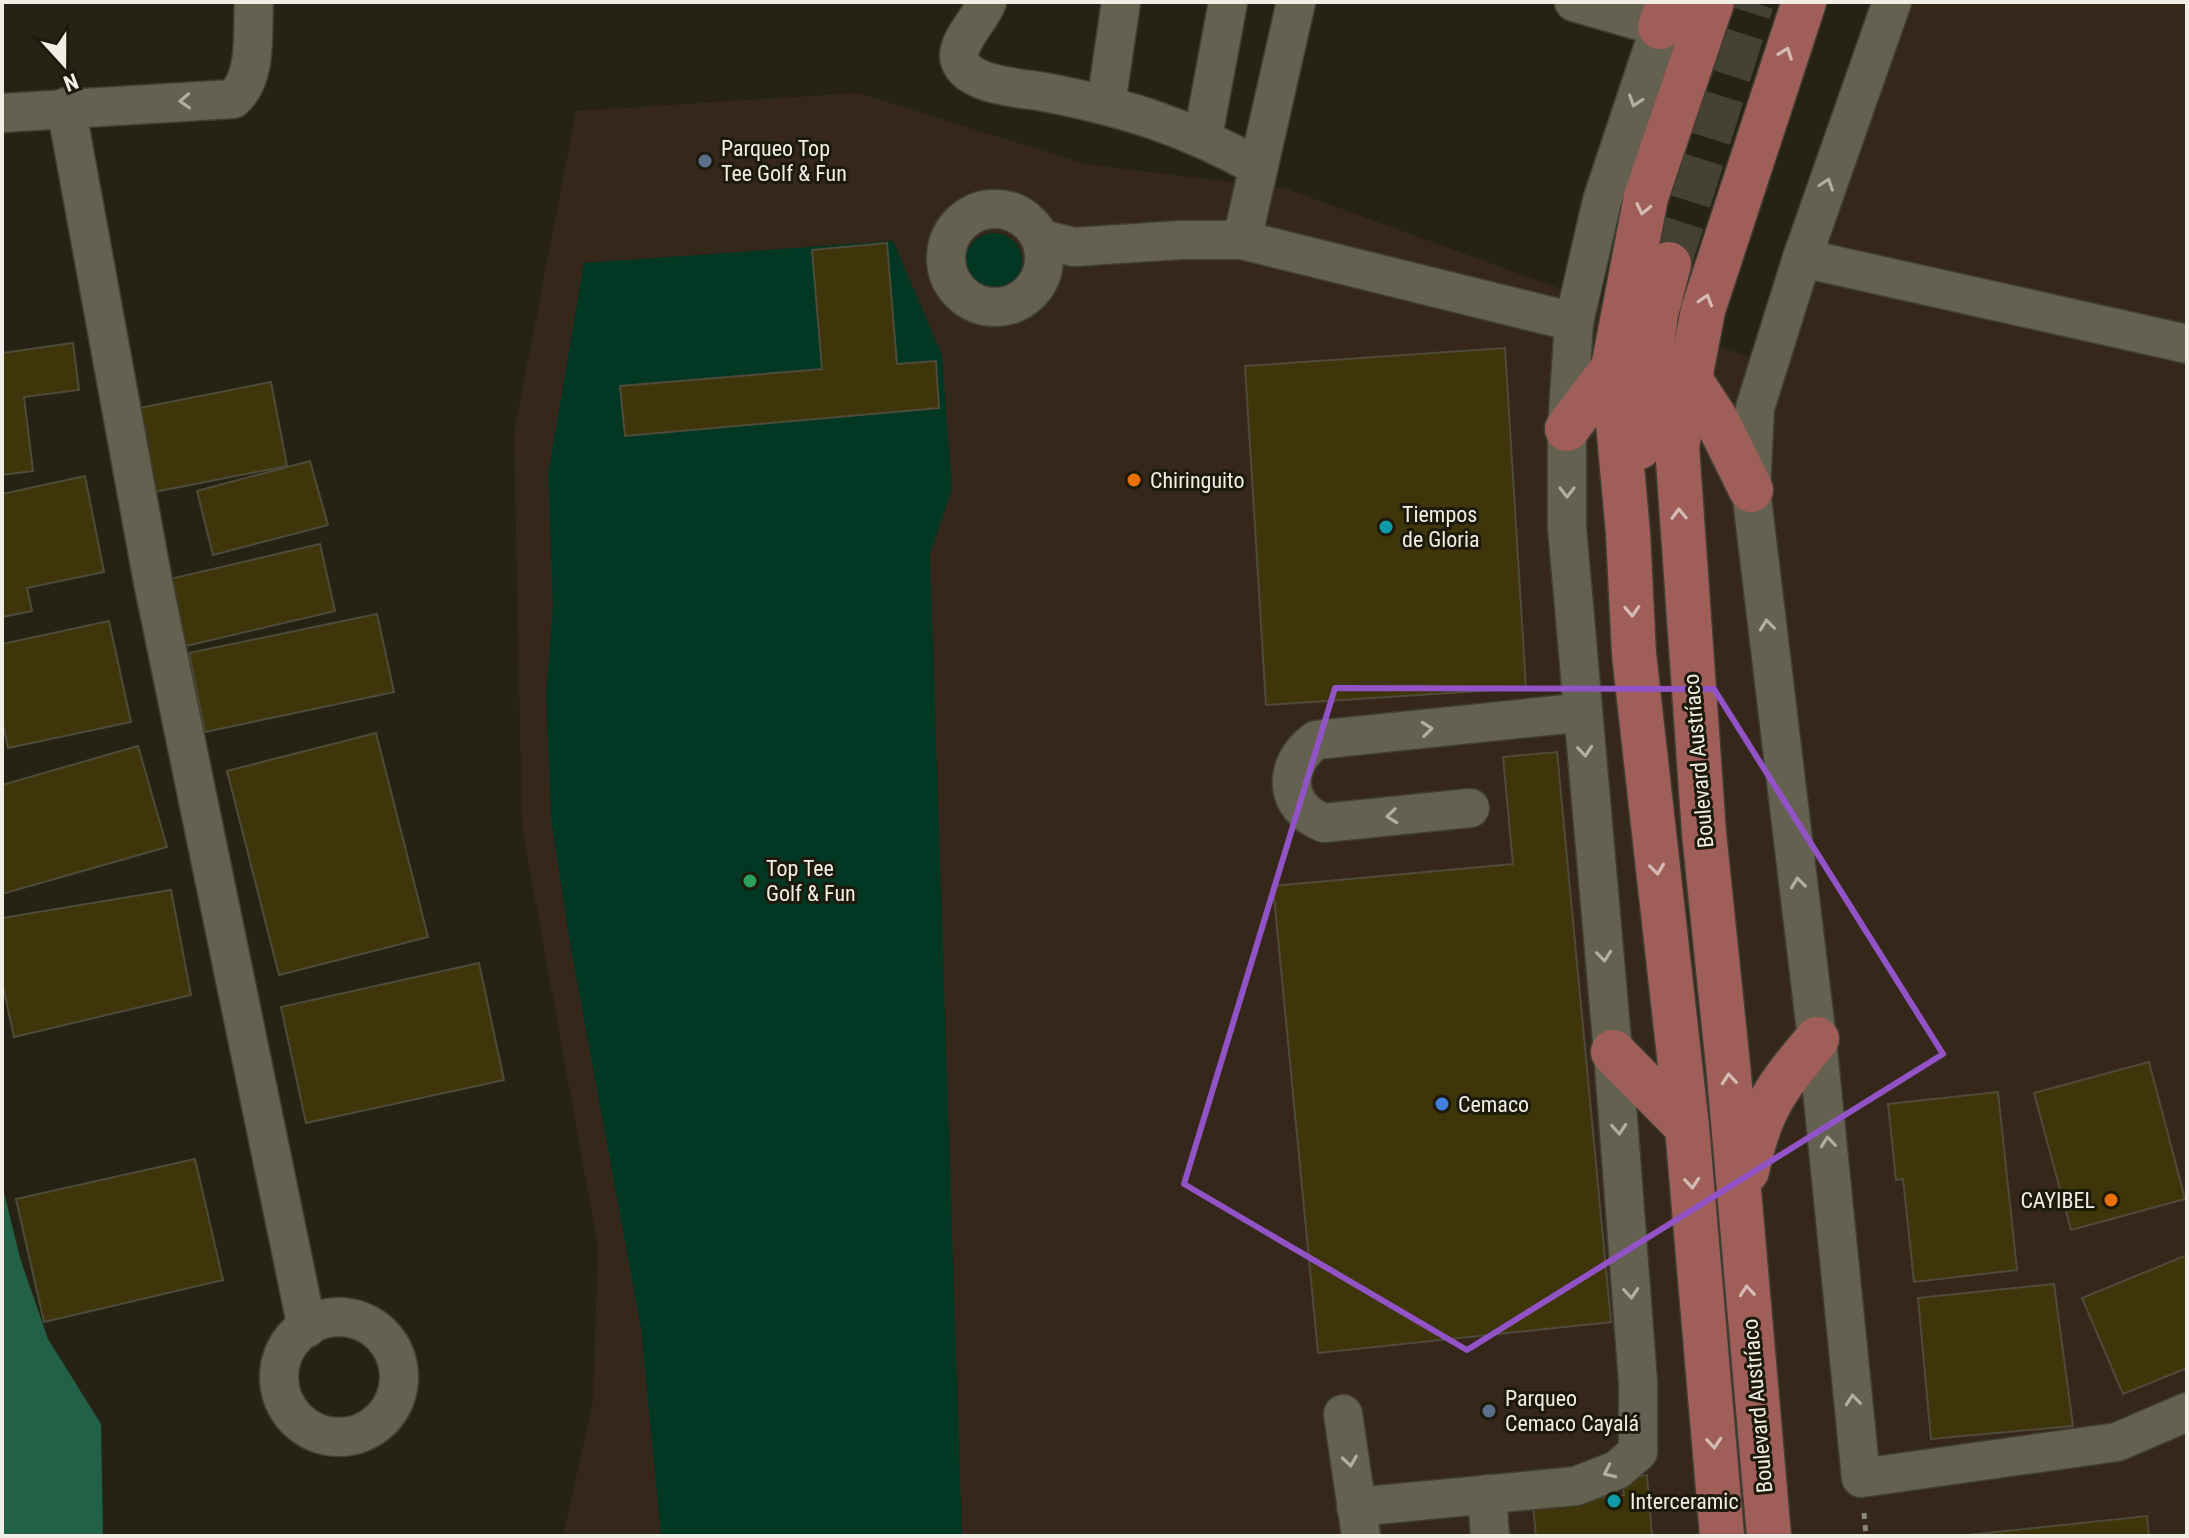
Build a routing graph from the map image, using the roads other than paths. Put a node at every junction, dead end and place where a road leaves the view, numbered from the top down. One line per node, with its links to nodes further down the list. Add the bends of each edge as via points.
1 (254, 2): 12 (street, one-way to 12, via 249,75 244,90 233,99)
2 (987, 2): 11 (street, via 959,51 968,72 1008,86)
3 (1121, 2): 11 (street)
4 (1228, 2): 14 (street)
5 (1296, 2): 15 (street)
6 (1574, 2): 10 (street)
7 (1712, 2): 22 (main road, Boulevard Austríaco, one-way to 22, via 1646,197)
8 (1804, 2): 23 (main road, Boulevard Austríaco, one-way to 8, via 1703,310)
9 (1892, 2): 18 (street, one-way to 9)
10 (1665, 14): 20 (street, one-way to 20, via 1602,201)
11 (1106, 104): 14 (street)
12 (66, 107): 13 (street); 33 (street, via 153,582)
13 (2, 113)
14 (1203, 136): 15 (street)
15 (1258, 167): 17 (street)
16 (1041, 239): 17 (street, via 1074,247)
17 (1242, 240): 20 (street)
18 (1802, 258): 21 (street); 25 (street, via 1755,408)
19 (1669, 264): 26 (main road, via 1656,314)
20 (1574, 322): 24 (street)
21 (2187, 344)
22 (1613, 368): 24 (main road); 26 (main road, Boulevard Austríaco)
23 (1687, 375): 25 (main road); 32 (main road, Boulevard Austríaco, one-way to 23, via 1680,529 1677,446)
24 (1567, 429): 27 (street, one-way to 27, via 1567,527)
25 (1751, 490): 29 (street, one-way to 25)
26 (1628, 533): 31 (main road, Boulevard Austríaco, one-way to 31, via 1646,775)
27 (1581, 710): 28 (street, one-way to 27, via 1324,823 1294,798 1291,772 1296,759 1316,740); 30 (street, one-way to 30)
28 (1470, 808)
29 (1817, 1039): 32 (main road, via 1766,1105); 34 (street, one-way to 29, via 2117,1442 1861,1478)
30 (1613, 1052): 31 (main road); 36 (street, one-way to 36, via 1638,1382 1638,1452 1617,1470 1576,1486)
31 (1687, 1127): 39 (main road, Boulevard Austríaco, one-way to 39)
32 (1739, 1213): 40 (main road, Boulevard Austríaco, one-way to 32)
33 (307, 1328)
34 (2187, 1412)
35 (1343, 1414): 37 (street, one-way to 37)
36 (1487, 1494): 37 (street); 38 (street)
37 (1358, 1522)
38 (1490, 1536)
39 (1722, 1536)
40 (1769, 1536)

